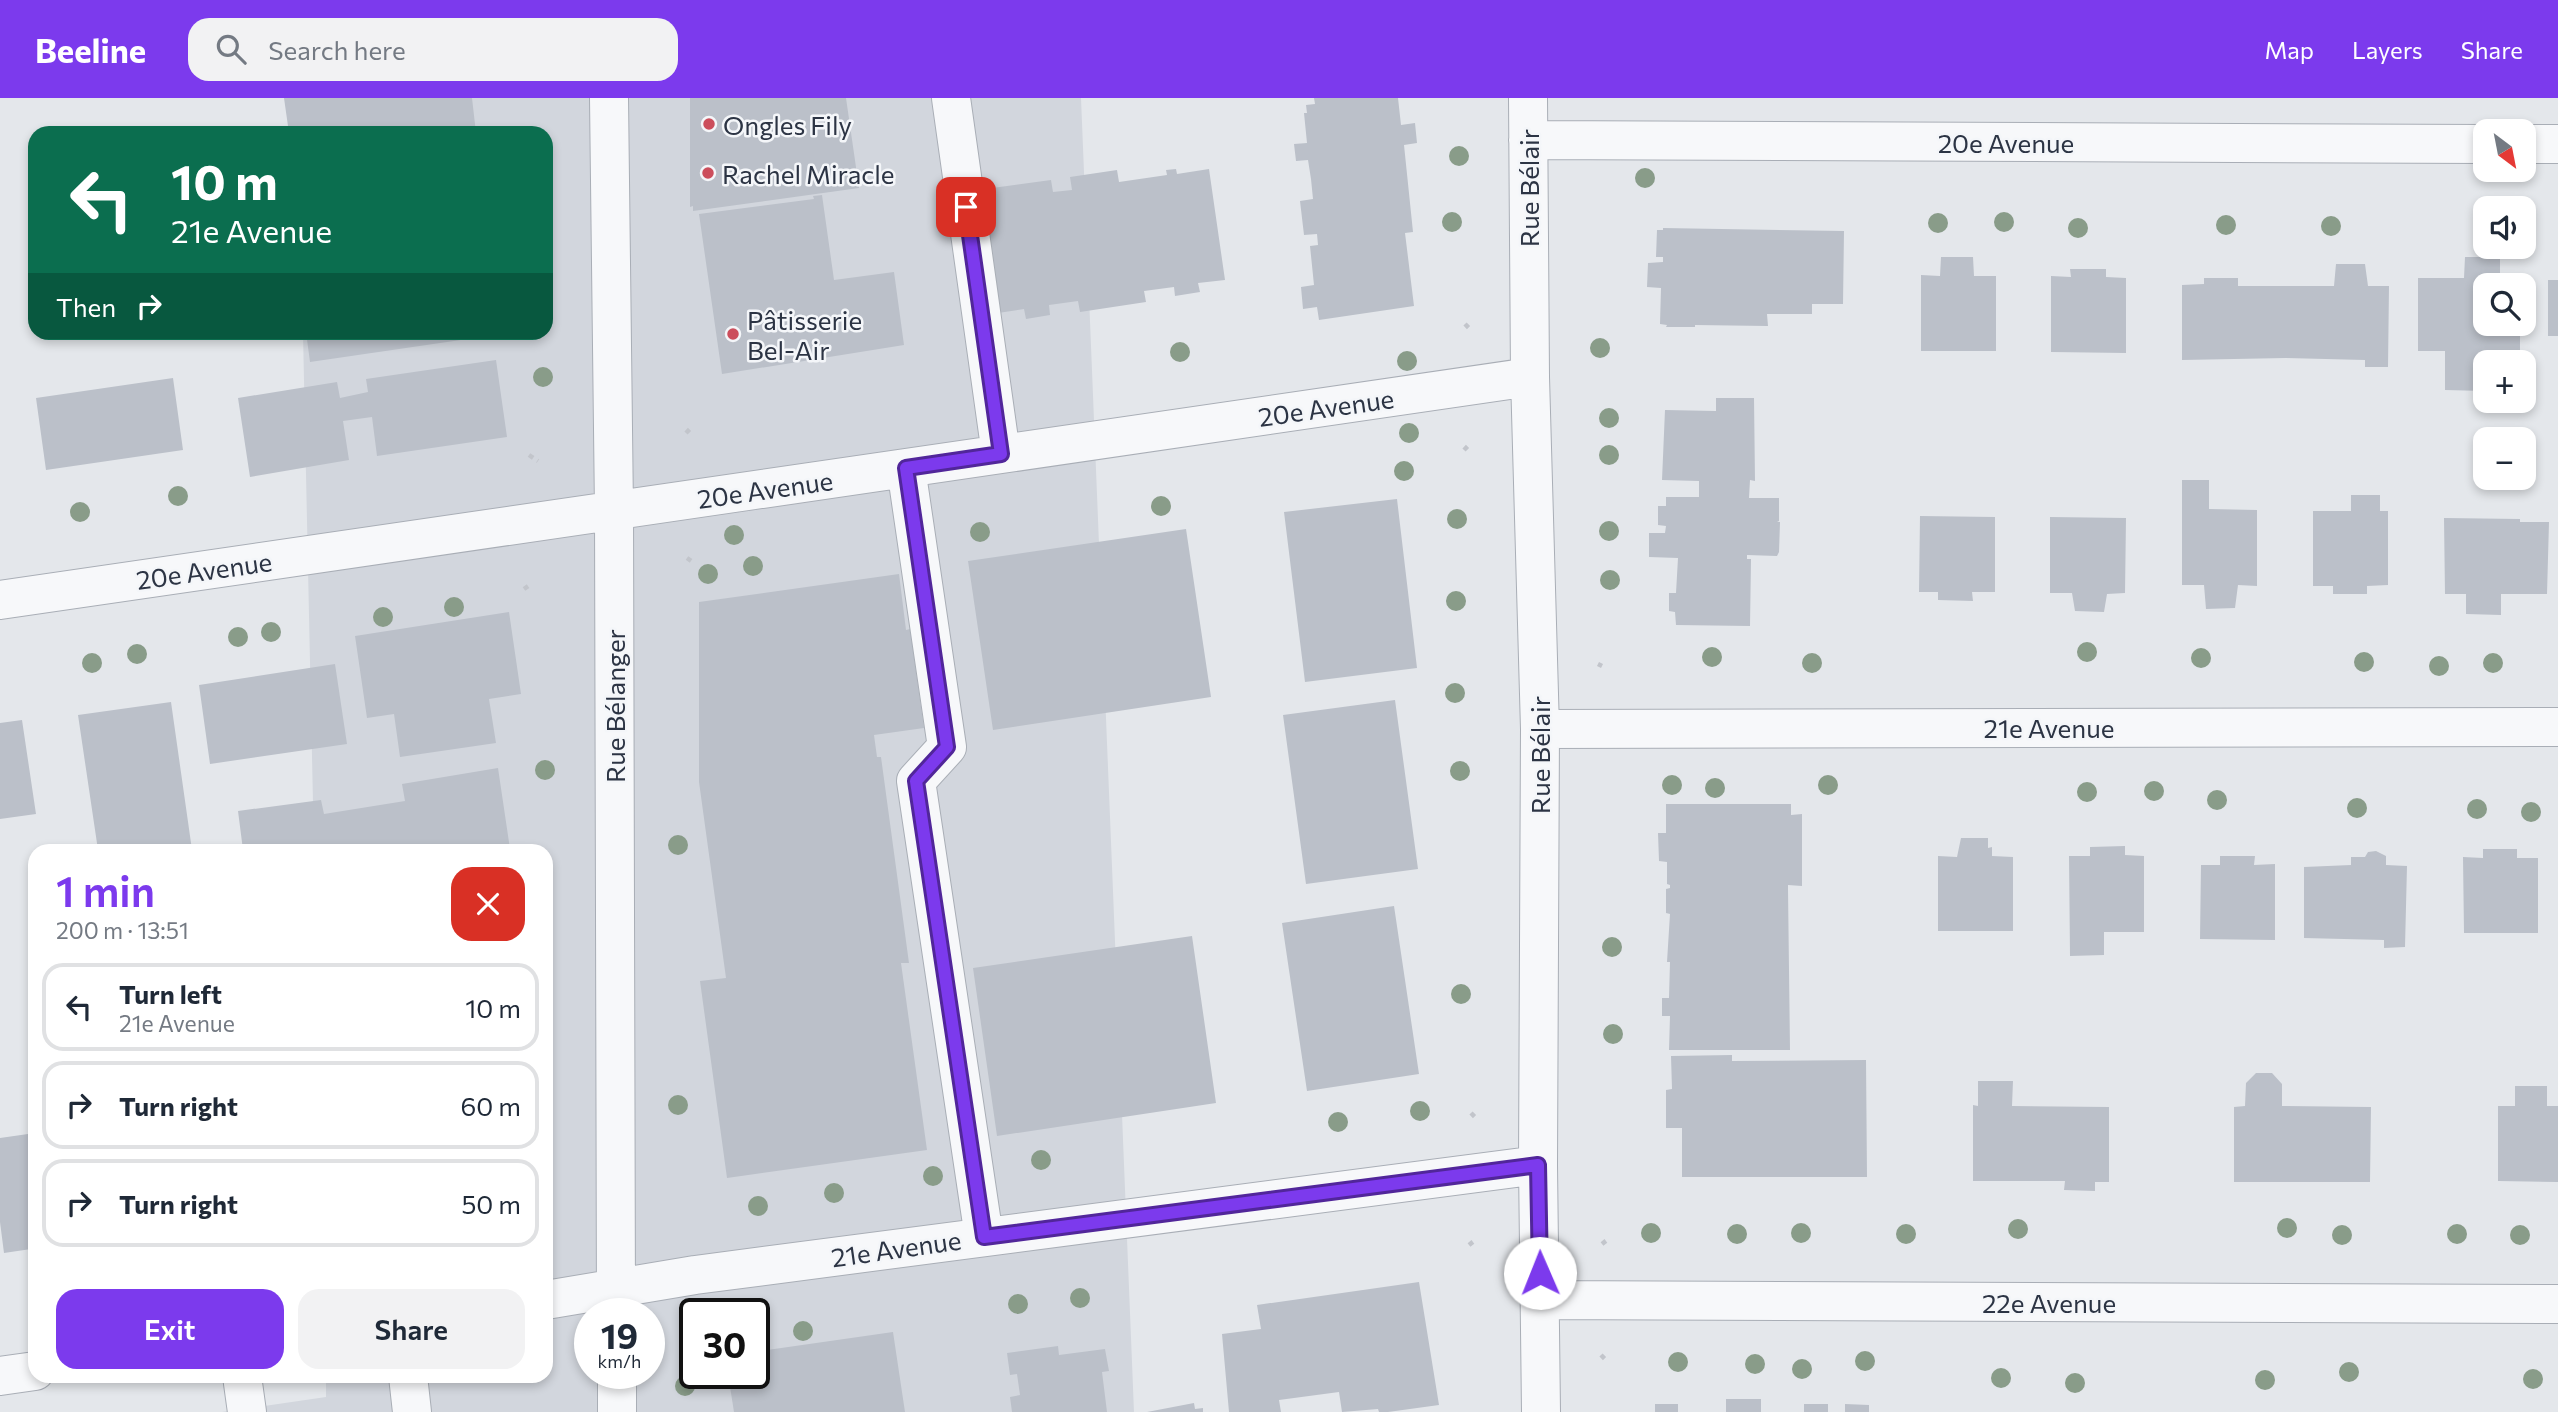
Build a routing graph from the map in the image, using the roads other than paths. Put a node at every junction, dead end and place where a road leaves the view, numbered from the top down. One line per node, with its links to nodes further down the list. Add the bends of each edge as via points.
1 (609, 98): 11 (street, Rue Bélanger)
2 (951, 98): 9 (street)
3 (1528, 98): 4 (street, Rue Bélair)
4 (1528, 141): 5 (street, 20e Avenue); 8 (street, Rue Bélair)
5 (2473, 144)
6 (2536, 144): 7 (street)
7 (2558, 144)
8 (1530, 377): 9 (street, 20e Avenue); 14 (street, Rue Bélair)
9 (1001, 454): 10 (street, 20e Avenue)
10 (906, 468): 11 (street, 20e Avenue); 16 (street, via 947,747 916,781)
11 (614, 510): 12 (street, 20e Avenue); 17 (street, Rue Bélanger)
12 (0, 600)
13 (2558, 727): 14 (street, 21e Avenue)
14 (1539, 729): 15 (street, Rue Bélair)
15 (1538, 1165): 16 (street, 21e Avenue); 21 (street, Rue Bélair)
16 (984, 1237): 18 (street, 21e Avenue, via 695,1275)
17 (616, 1298)
18 (625, 1298)
19 (553, 1300): 20 (street, 21e Avenue)
20 (574, 1300)
21 (1541, 1300): 22 (street, 22e Avenue); 31 (street, Rue Bélair)
22 (2558, 1304)
23 (28, 1372): 24 (street)
24 (0, 1376)
25 (243, 1383): 28 (street)
26 (409, 1383): 29 (street)
27 (617, 1389): 30 (street)
28 (247, 1412)
29 (412, 1412)
30 (617, 1412)
31 (1541, 1412)

